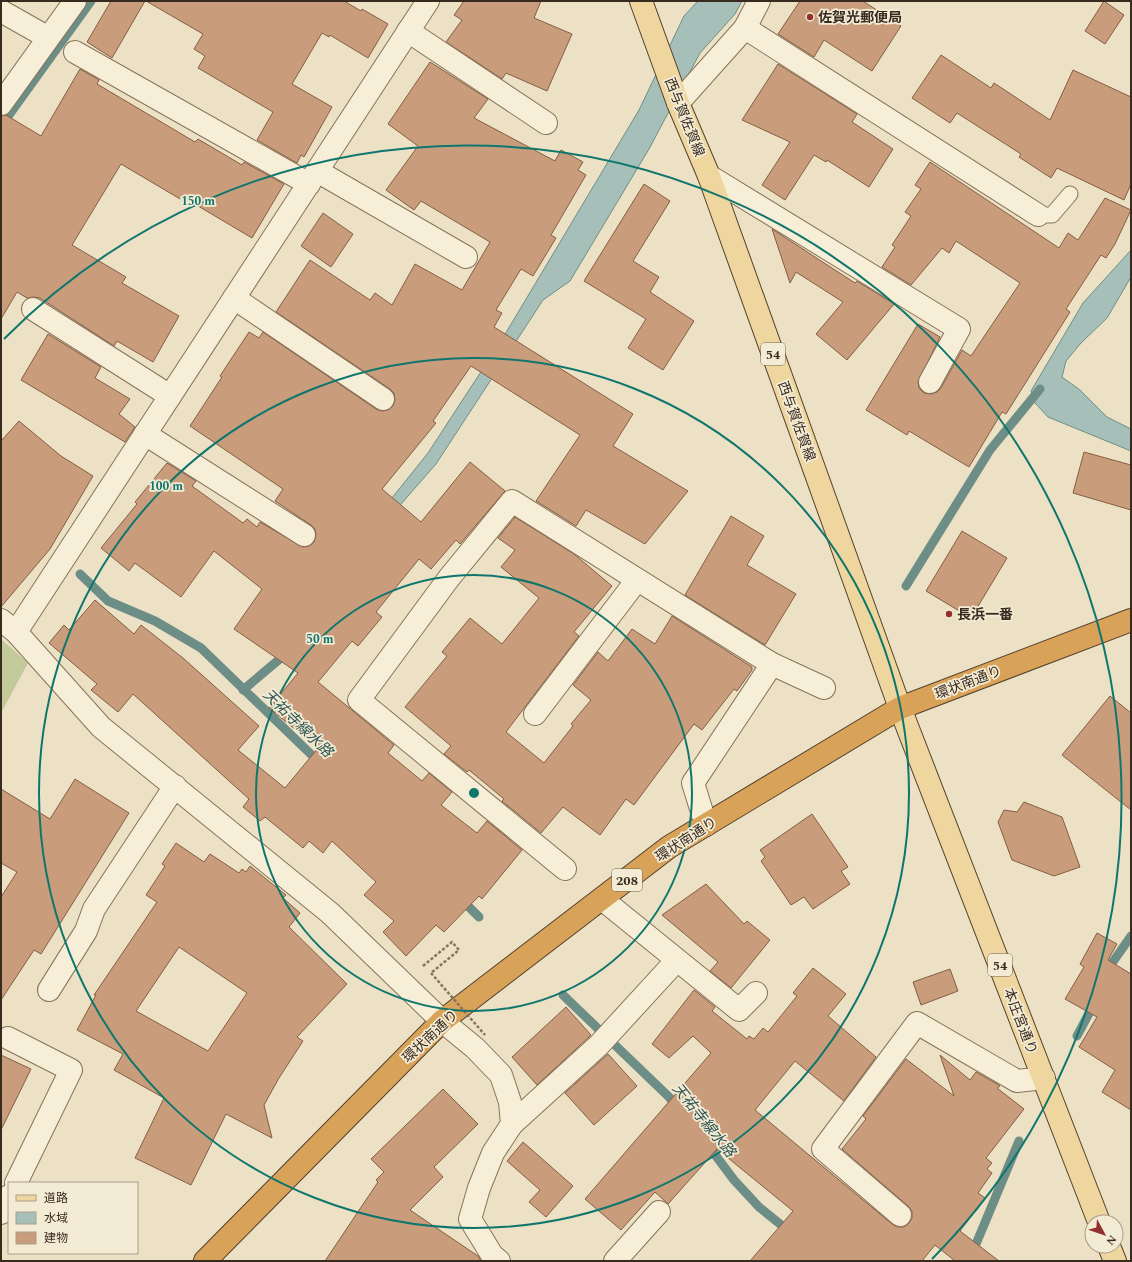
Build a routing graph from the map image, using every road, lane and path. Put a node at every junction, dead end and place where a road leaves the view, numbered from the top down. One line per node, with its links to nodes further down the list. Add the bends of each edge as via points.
1 (75, 1): 8 (street)
2 (428, 1): 7 (street)
3 (641, 1): 10 (main road, 西与賀佐賀線 / 54)
4 (759, 1): 6 (street)
5 (1, 11): 8 (street)
6 (745, 28): 10 (street); 16 (street)
7 (408, 31): 12 (street); 14 (street)
8 (47, 37): 11 (street)
9 (75, 52): 14 (street)
10 (678, 103): 13 (main road, 西与賀佐賀線 / 54)
11 (1, 104)
12 (546, 124)
13 (709, 176): 20 (street, via 959,329); 30 (main road, 西与賀佐賀線 / 54)
14 (313, 178): 17 (street); 18 (street)
15 (1070, 194): 16 (lane, via 1052,215)
16 (1038, 215)
17 (466, 257)
18 (234, 298): 21 (street); 22 (street)
19 (33, 309): 21 (street)
20 (930, 382)
21 (170, 396): 23 (street)
22 (383, 399)
23 (145, 434): 24 (street); 27 (street)
24 (304, 534)
25 (637, 580): 28 (street); 31 (street); 34 (street, via 512,501 449,578 359,700)
26 (1131, 620): 30 (highway, 環状南通り / 208)
27 (8, 626): 32 (street, via 101,727)
28 (772, 664): 29 (street); 33 (street, via 693,783)
29 (824, 688)
30 (900, 708): 33 (highway, 環状南通り / 208); 43 (main road, 本庄宮通り / 54)
31 (535, 714)
32 (175, 786): 38 (street, via 94,909 86,931); 40 (street, via 330,913)
33 (706, 825): 35 (highway, 環状南通り / 208, via 668,847)
34 (565, 869)
35 (602, 899): 36 (street); 40 (highway, 環状南通り / 208)
36 (676, 961): 39 (street, via 739,1010); 44 (street, via 606,1038)
37 (422, 968): 41 (path, bridge, via 452,942 458,950 431,973)
38 (49, 990)
39 (756, 993)
40 (442, 1021): 44 (street, via 475,1048 501,1075 510,1102); 51 (highway, 環状南通り / 208)
41 (485, 1035)
42 (8, 1038): 45 (street, via 71,1070)
43 (1044, 1078): 49 (main road, 本庄宮通り / 54); 50 (street, via 1017,1081 917,1024 823,1149)
44 (512, 1124): 52 (street, via 493,1153 470,1219 492,1255)
45 (16, 1182)
46 (8, 1198): 48 (street)
47 (659, 1212): 53 (street)
48 (1, 1213)
49 (1097, 1214)
50 (900, 1215)
51 (205, 1261)
52 (499, 1261)
53 (615, 1261)

